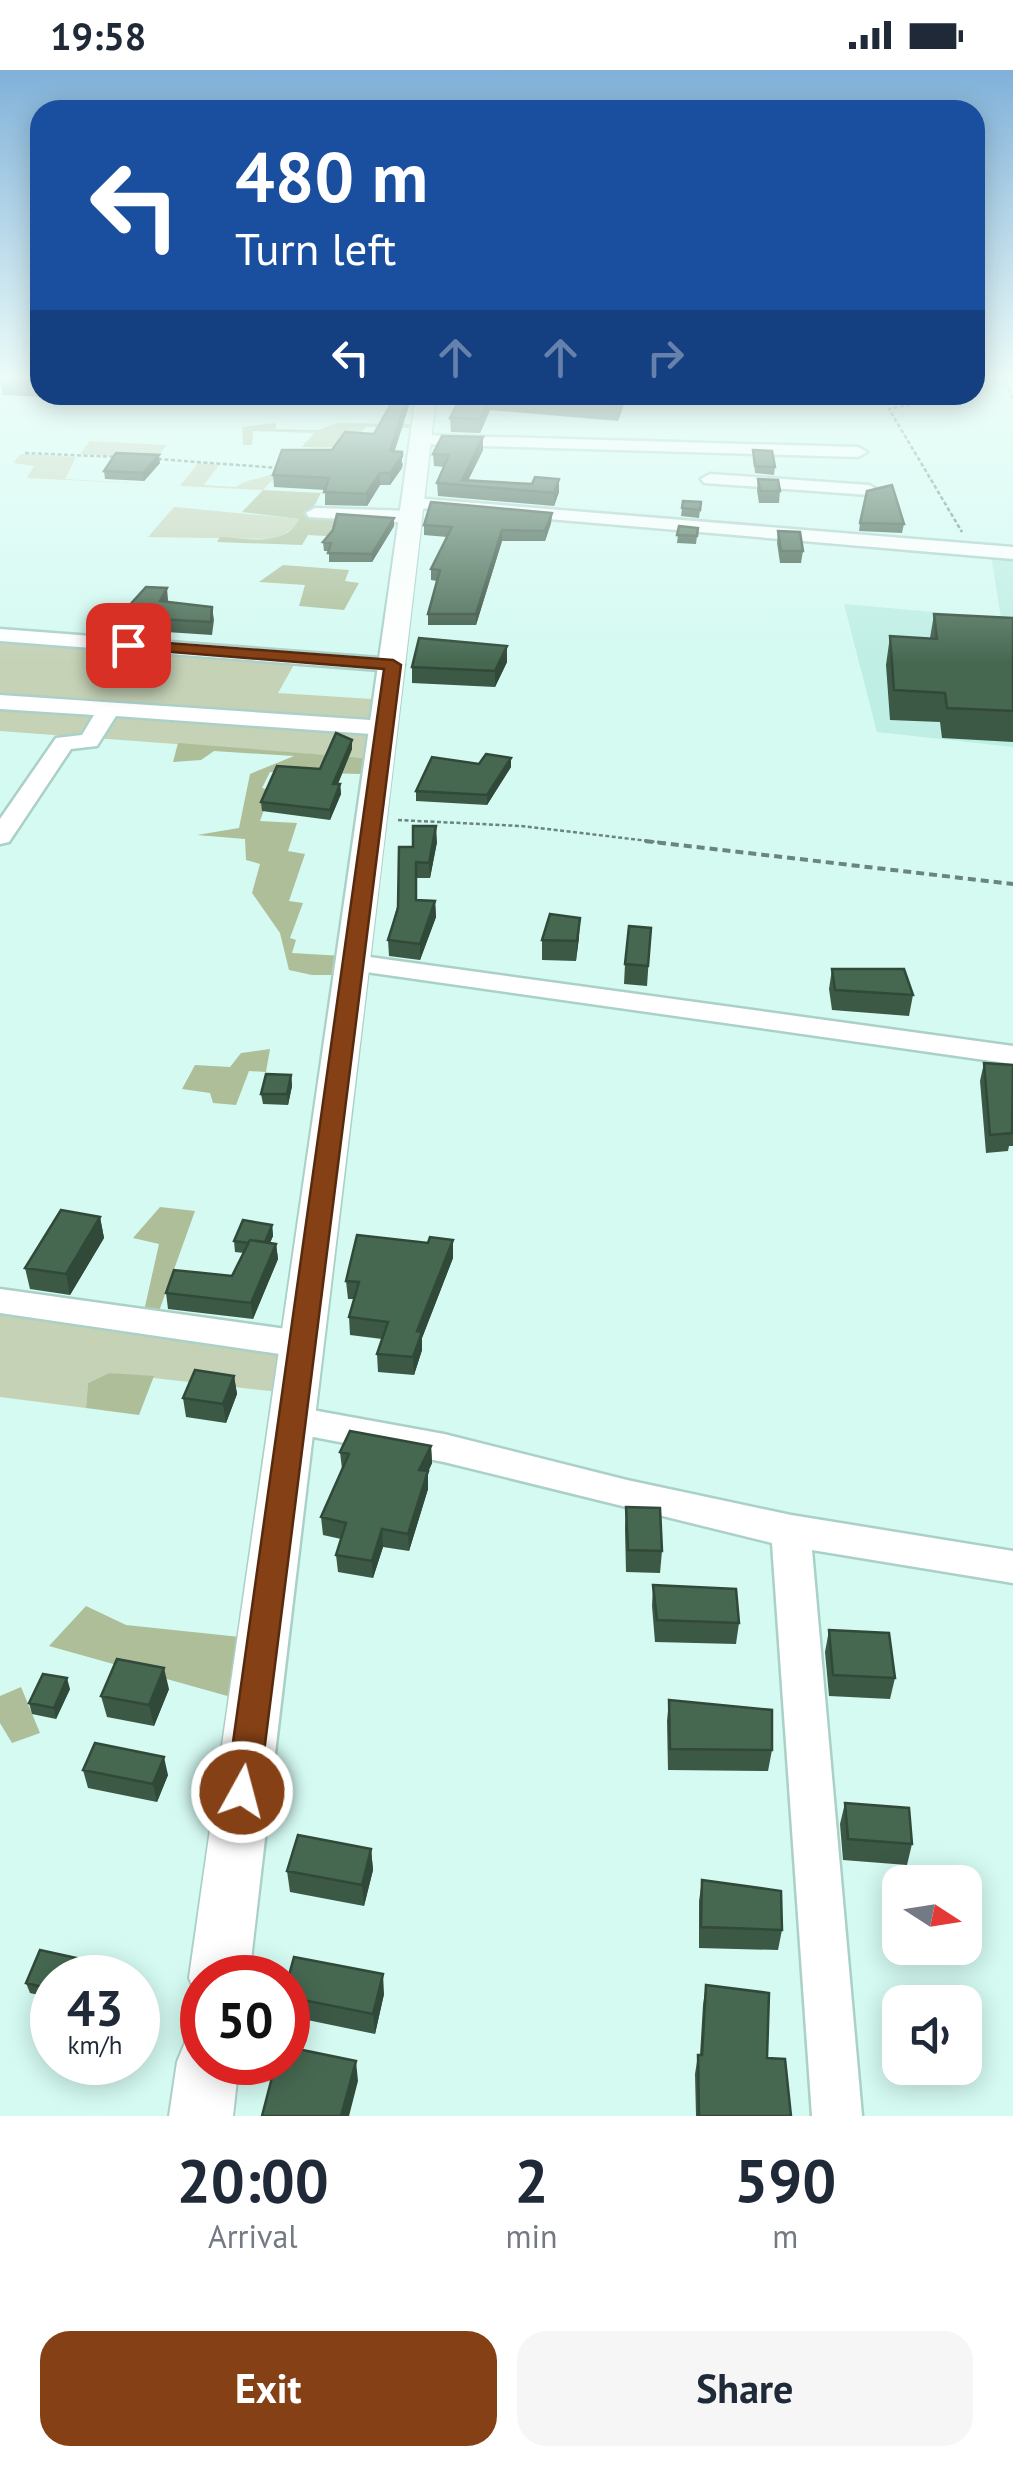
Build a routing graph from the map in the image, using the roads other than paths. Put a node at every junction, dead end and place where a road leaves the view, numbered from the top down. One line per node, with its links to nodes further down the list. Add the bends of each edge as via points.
1 (418, 472): 5 (main road)
2 (709, 472): 4 (street)
3 (869, 490): 4 (street)
4 (708, 502): 5 (street); 7 (street)
5 (413, 510): 6 (street); 9 (main road)
6 (316, 513)
7 (1013, 553)
8 (5, 641): 9 (street)
9 (393, 665): 12 (main road)
10 (0, 702): 11 (street)
11 (109, 709): 12 (street); 13 (street, via 89,741 64,743)
12 (385, 728): 14 (main road)
13 (0, 837)
14 (355, 963): 15 (street); 17 (main road)
15 (1013, 1056)
16 (0, 1301): 17 (street)
17 (301, 1344): 18 (main road)
18 (290, 1420): 19 (street, via 444,1448); 21 (main road)
19 (792, 1531): 20 (street); 24 (street)
20 (1013, 1567)
21 (222, 1955)
22 (205, 2085): 23 (main road)
23 (201, 2116)
24 (837, 2116)

